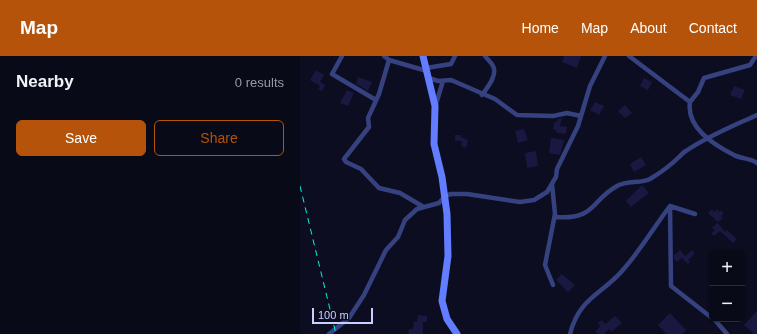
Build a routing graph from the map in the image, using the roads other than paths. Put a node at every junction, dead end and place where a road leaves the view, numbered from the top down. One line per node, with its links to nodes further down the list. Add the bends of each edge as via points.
1 (342, 56): 13 (street, via 332,74)
2 (384, 56): 9 (street)
3 (423, 56): 10 (street)
4 (455, 56): 10 (street, via 451,64)
5 (486, 56): 12 (street, via 494,71)
6 (605, 56): 17 (street, via 590,86)
7 (629, 56): 14 (street)
8 (756, 56): 14 (street, via 750,65 704,78)
9 (389, 60): 10 (street); 13 (street)
10 (428, 72): 11 (street); 15 (street)
11 (443, 81): 12 (street, via 451,80); 15 (street)
12 (482, 95): 17 (street, via 498,101 517,115 553,116 567,113)
13 (376, 100): 22 (street, via 368,118 369,127 346,155 345,160 361,169 379,188 400,193)
14 (690, 102): 18 (street, via 690,114 694,125)
15 (435, 106): 21 (street, via 434,144)
16 (757, 115): 18 (street)
17 (581, 116): 20 (street)
18 (708, 139): 19 (street, via 734,155); 25 (street, via 684,152 649,179 627,182 611,190 586,212 568,218)
19 (757, 163)
20 (552, 184): 21 (street, via 540,197 520,202 456,193); 25 (street)
21 (445, 196): 22 (street, via 439,203); 30 (street, via 449,231 442,301 447,319)
22 (422, 206): 29 (street, via 411,213 398,237 386,250 364,295 349,318)
23 (670, 206): 24 (street); 27 (street, via 671,286); 31 (street, via 622,272 582,307 574,320)
24 (694, 214)
25 (555, 216): 26 (street, via 545,265)
26 (553, 285)
27 (709, 315)
28 (716, 322): 32 (street)
29 (329, 334)
30 (457, 334)
31 (570, 334)
32 (727, 334)

